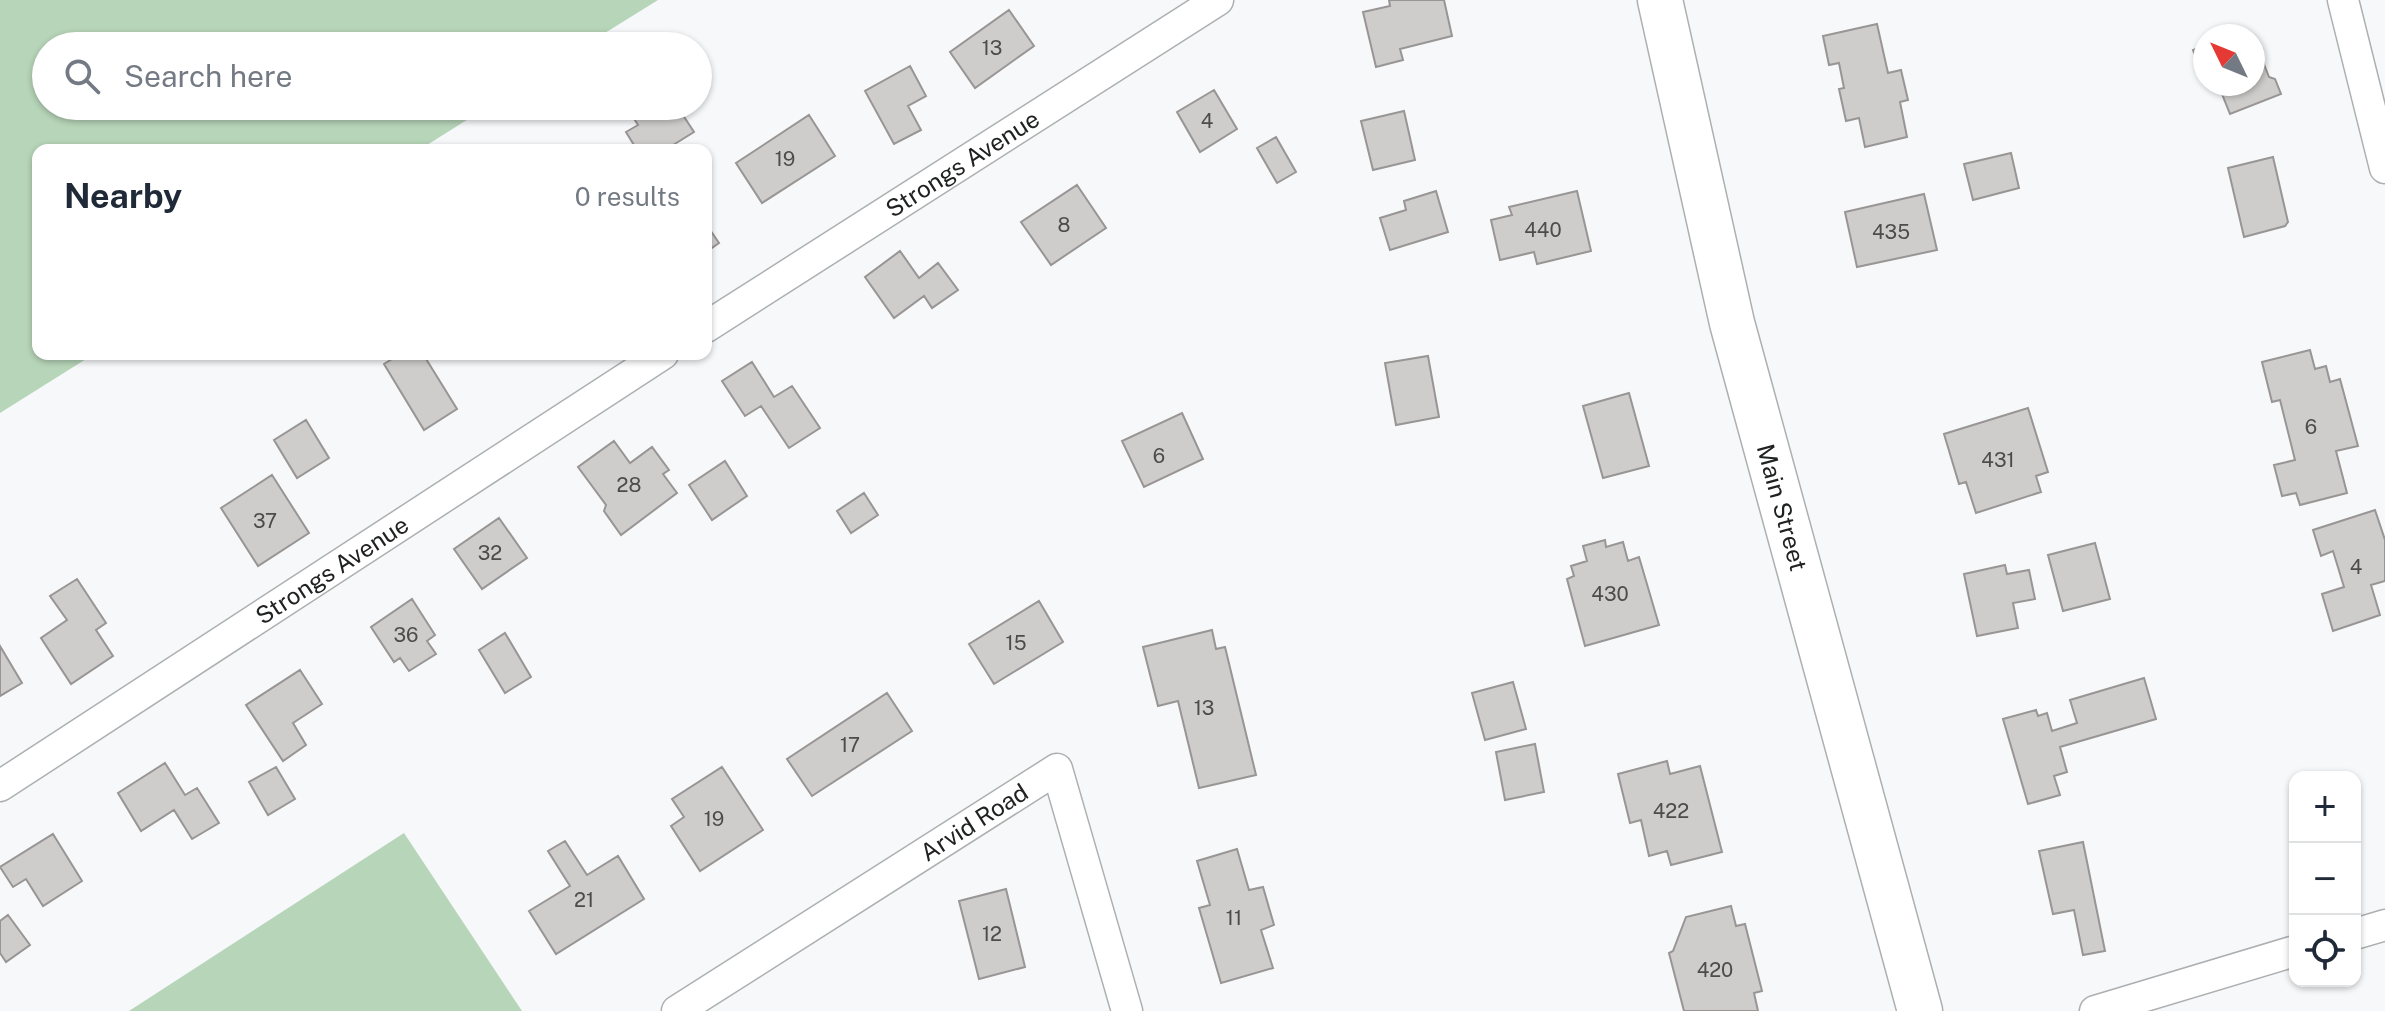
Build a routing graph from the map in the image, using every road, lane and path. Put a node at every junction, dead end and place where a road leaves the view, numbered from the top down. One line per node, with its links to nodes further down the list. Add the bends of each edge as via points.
1 (1218, 0): 5 (street, Strongs Avenue)
2 (1660, 0): 13 (main road, Main Street, via 1732,323)
3 (2343, 0): 4 (street)
4 (2385, 168)
5 (712, 323)
6 (654, 360): 7 (street, Strongs Avenue)
7 (0, 786)
8 (2385, 925): 9 (street)
9 (2361, 932)
10 (2289, 953): 14 (street)
11 (677, 1011): 12 (street, Arvid Road, via 1057,769)
12 (1127, 1011)
13 (1920, 1011)
14 (2095, 1011)

